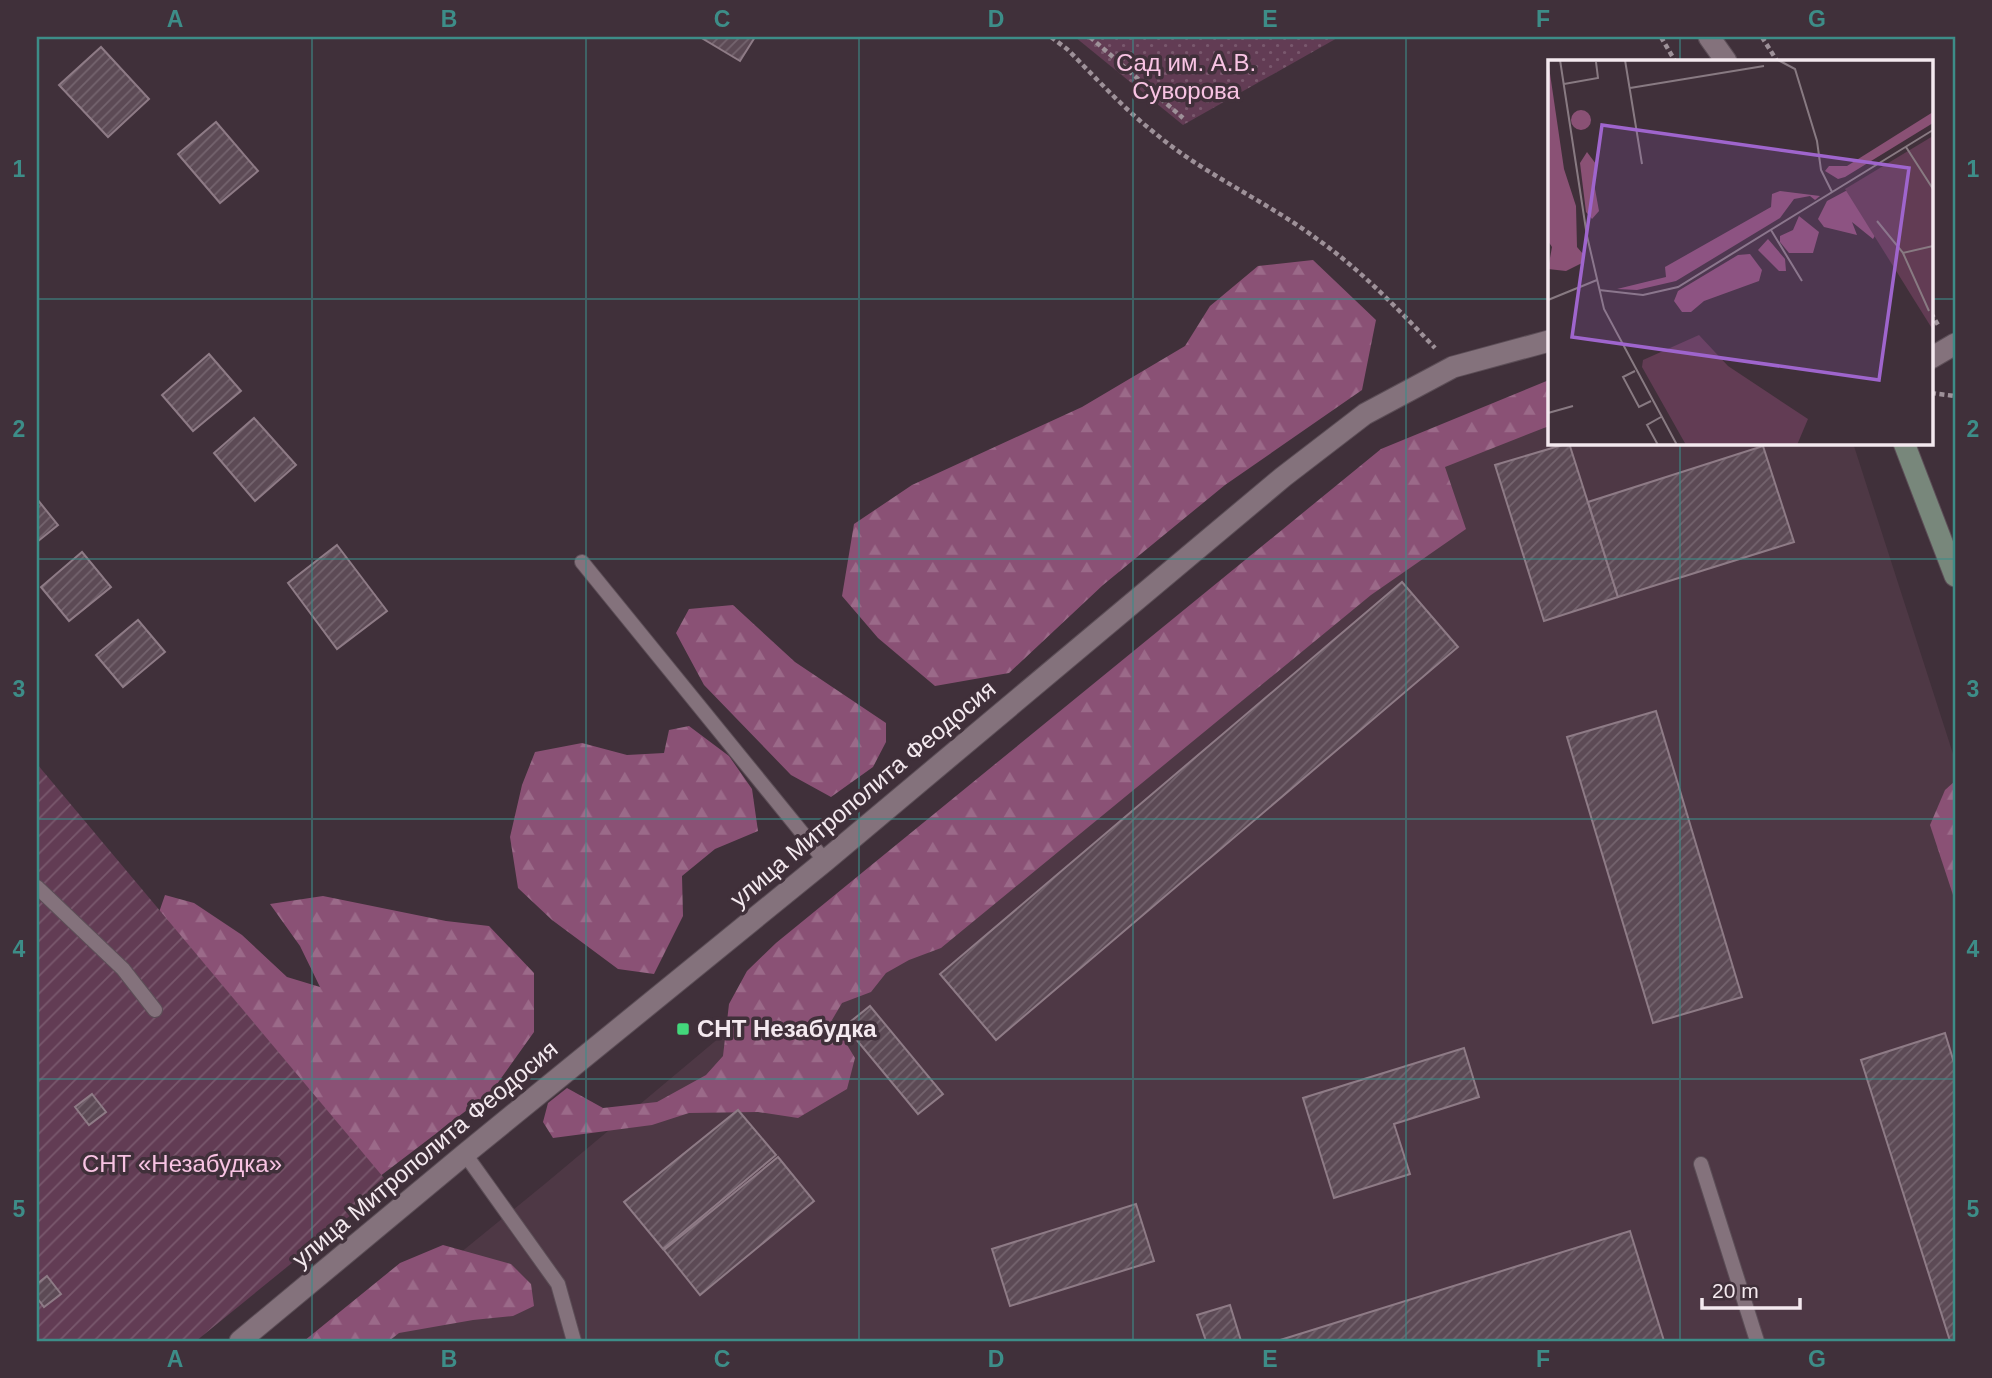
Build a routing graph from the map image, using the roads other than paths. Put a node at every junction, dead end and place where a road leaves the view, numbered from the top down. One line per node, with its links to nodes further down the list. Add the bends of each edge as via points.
1 (1709, 37): 2 (street)
2 (1725, 60)
3 (1548, 341): 9 (street, улица Митрополита Феодосия, via 1453,367 1365,414 1283,477)
4 (1955, 344): 5 (street)
5 (1932, 357)
6 (1904, 444): 8 (street)
7 (582, 562): 9 (lane)
8 (1955, 576)
9 (825, 861): 12 (street, улица Митрополита Феодосия)
10 (37, 887): 11 (lane, via 123,969)
11 (155, 1010)
12 (465, 1154): 14 (street, улица Митрополита Феодосия); 15 (lane, via 558,1284)
13 (1701, 1164): 16 (lane)
14 (240, 1341)
15 (574, 1341)
16 (1757, 1341)

